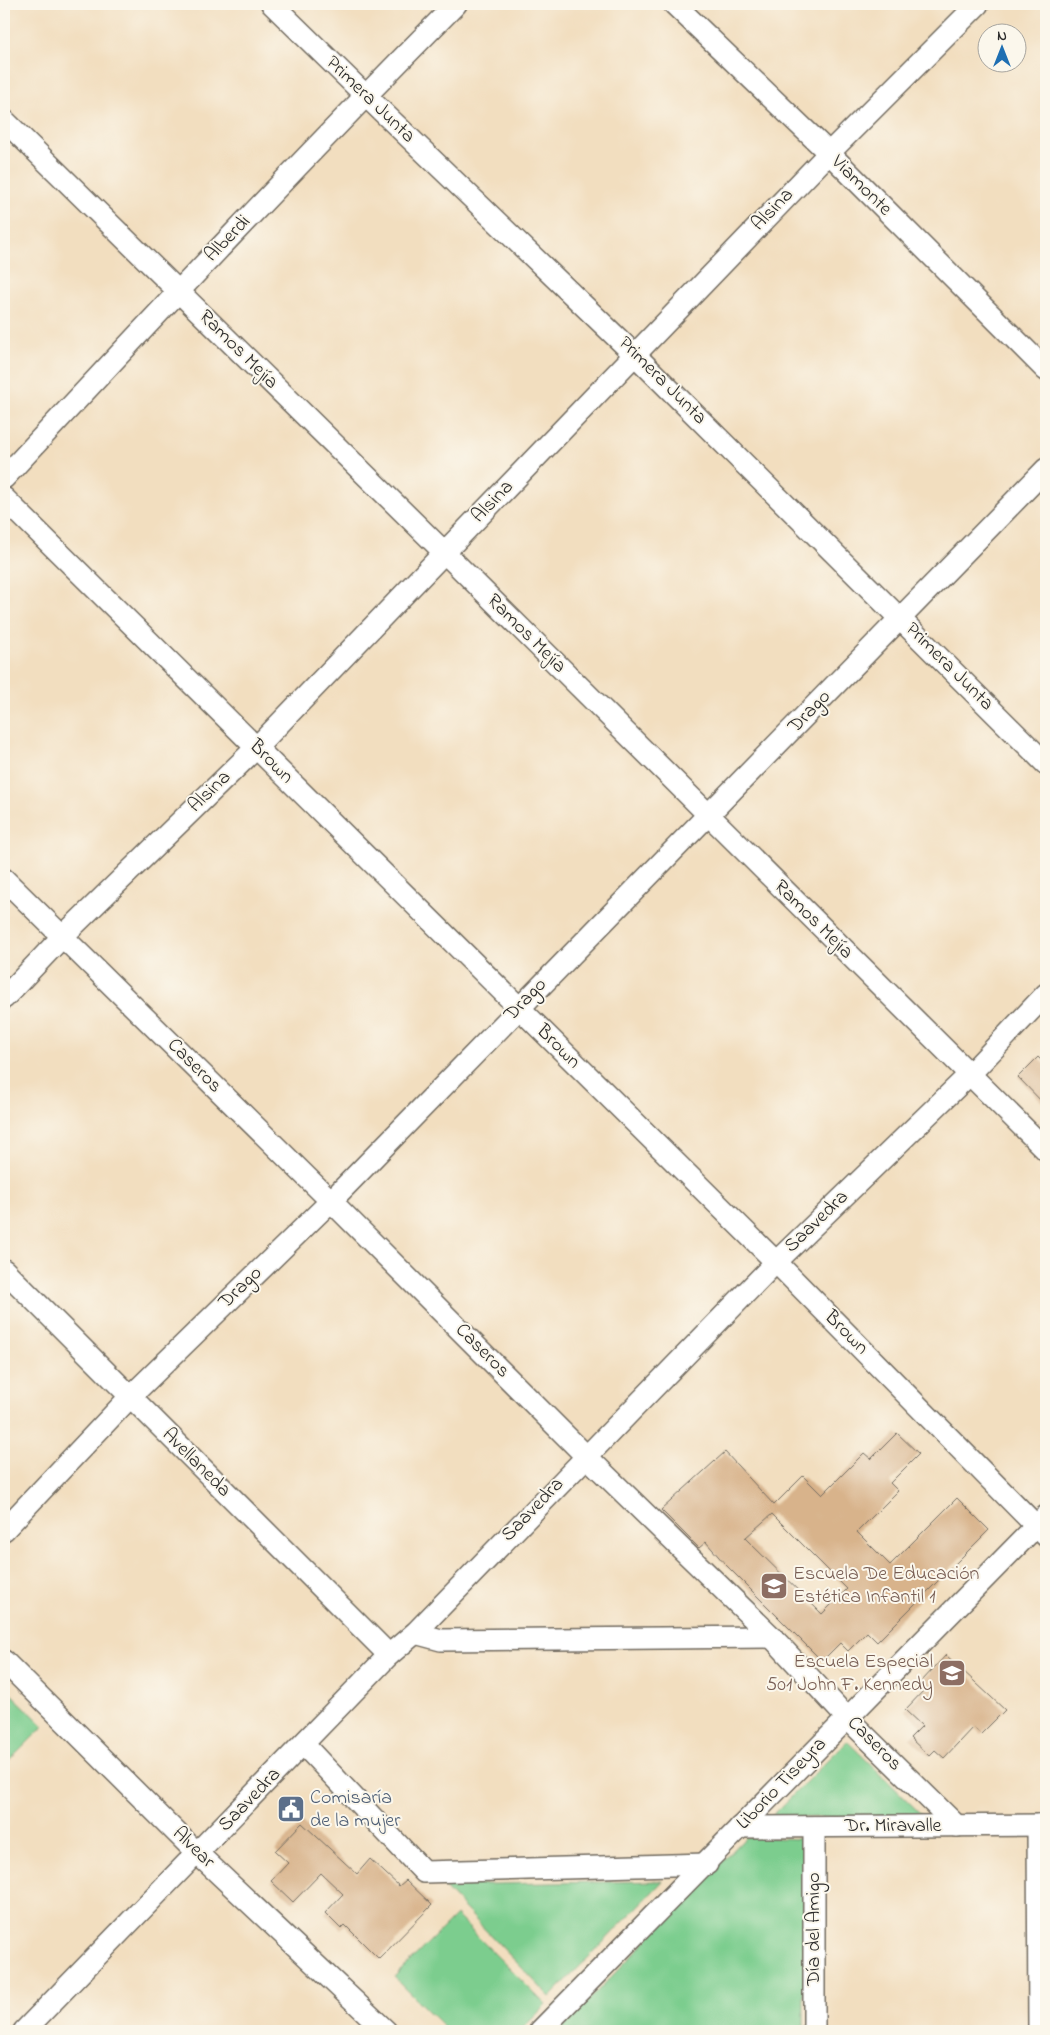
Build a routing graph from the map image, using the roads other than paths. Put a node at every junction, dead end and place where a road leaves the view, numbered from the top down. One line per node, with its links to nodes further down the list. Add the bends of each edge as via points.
1 (272, 4): 5 (street, Primera Junta)
2 (456, 4): 5 (street, Alberdi)
3 (674, 4): 7 (street, Viamonte)
4 (978, 4): 7 (street, Alsina)
5 (365, 96): 8 (street, Alberdi); 9 (street, Primera Junta)
6 (4, 120): 8 (street, Ramos Mejía)
7 (829, 153): 9 (street, Alsina); 10 (street, Viamonte)
8 (178, 291): 12 (street, Alberdi); 14 (street, Ramos Mejía)
9 (634, 354): 14 (street, Alsina); 15 (street, Primera Junta)
10 (1046, 370)
11 (1046, 468): 15 (street, Drago)
12 (4, 478)
13 (4, 498): 16 (street, Brown)
14 (444, 553): 16 (street, Alsina); 18 (street, Ramos Mejía)
15 (901, 619): 17 (street, Primera Junta); 18 (street, Drago)
16 (257, 747): 20 (street, Alsina); 23 (street, Brown)
17 (1046, 764)
18 (708, 816): 23 (street, Drago); 24 (street, Ramos Mejía)
19 (4, 879): 20 (street, Caseros)
20 (63, 936): 22 (street, Alsina); 26 (street, Caseros)
21 (1046, 994): 24 (street, Saavedra)
22 (4, 998)
23 (518, 1008): 26 (street, Drago); 27 (street, Brown)
24 (969, 1075): 25 (street, Ramos Mejía); 27 (street, Saavedra)
25 (1046, 1150)
26 (331, 1201): 29 (street, Drago); 30 (street, Caseros)
27 (776, 1262): 30 (street, Saavedra); 31 (street, Brown)
28 (4, 1270): 29 (street, Avellaneda)
29 (130, 1397): 32 (street, Drago); 35 (street, Avellaneda)
30 (586, 1456): 33 (street, Saavedra); 34 (street, Caseros)
31 (1043, 1526): 37 (street, Liborio Tiseyra)
32 (4, 1530)
33 (415, 1633): 34 (street, via 441,1640); 35 (street, Saavedra)
34 (772, 1637): 37 (street, Caseros)
35 (389, 1655): 38 (street, Saavedra)
36 (4, 1662): 43 (street, Alvear)
37 (847, 1718): 40 (street, Liborio Tiseyra); 41 (street, Caseros)
38 (304, 1745): 43 (street, Saavedra); 44 (street, via 424,1872)
39 (1042, 1825): 41 (street, Dr. Miravalle); 49 (street)
40 (740, 1826): 42 (street, Dr. Miravalle); 44 (street, Liborio Tiseyra)
41 (957, 1826): 42 (street, Dr. Miravalle)
42 (814, 1827): 48 (street, Día del Amigo)
43 (198, 1854): 45 (street, Saavedra); 46 (street, Alvear)
44 (706, 1864): 47 (street, Liborio Tiseyra)
45 (24, 2031)
46 (386, 2031)
47 (540, 2031)
48 (814, 2031)
49 (1039, 2031)

